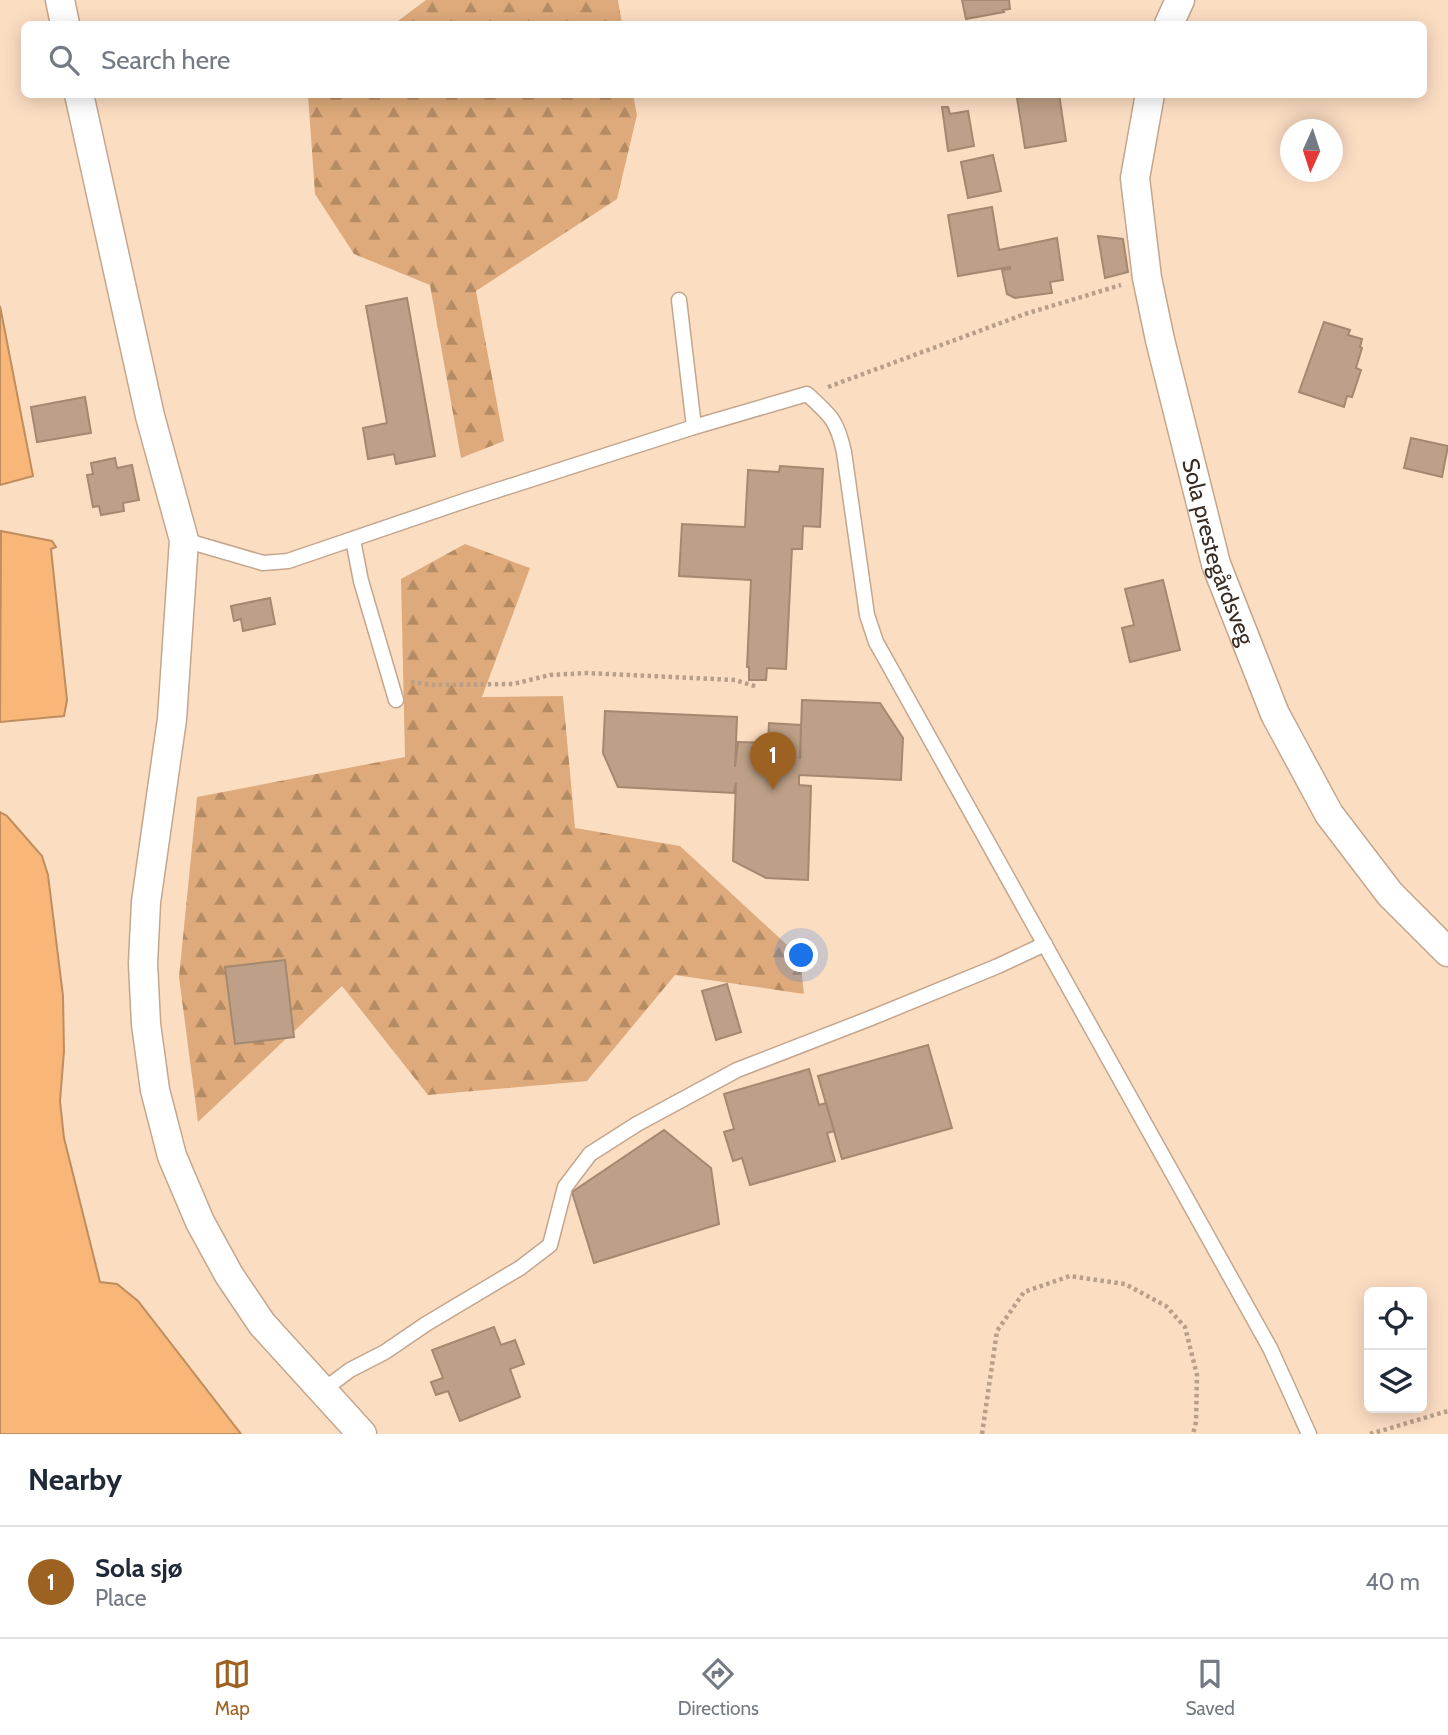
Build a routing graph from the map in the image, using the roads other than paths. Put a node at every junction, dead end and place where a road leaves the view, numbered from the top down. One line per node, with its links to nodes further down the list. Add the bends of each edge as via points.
1 (60, 0): 3 (street)
2 (1180, 0): 4 (street)
3 (64, 21)
4 (1170, 21)
5 (80, 98): 9 (street, via 150,416)
6 (1149, 98): 13 (street, Sola prestegårdsveg, via 1135,178 1147,278 1216,564 1275,714 1329,814 1390,894)
7 (679, 300): 8 (lane)
8 (694, 427): 10 (lane); 12 (lane, via 807,394 832,416 845,452 867,615 876,642)
9 (184, 540): 10 (lane, via 263,563 288,561); 14 (street, via 172,719 146,914 146,1024 155,1090 172,1156 229,1275 262,1324)
10 (353, 540): 11 (lane)
11 (396, 700)
12 (1045, 944): 14 (lane, via 737,1070 637,1124 590,1154 565,1187 550,1245); 16 (lane, via 1270,1348)
13 (1448, 952)
14 (322, 1391): 15 (street)
15 (362, 1434)
16 (1309, 1434)

